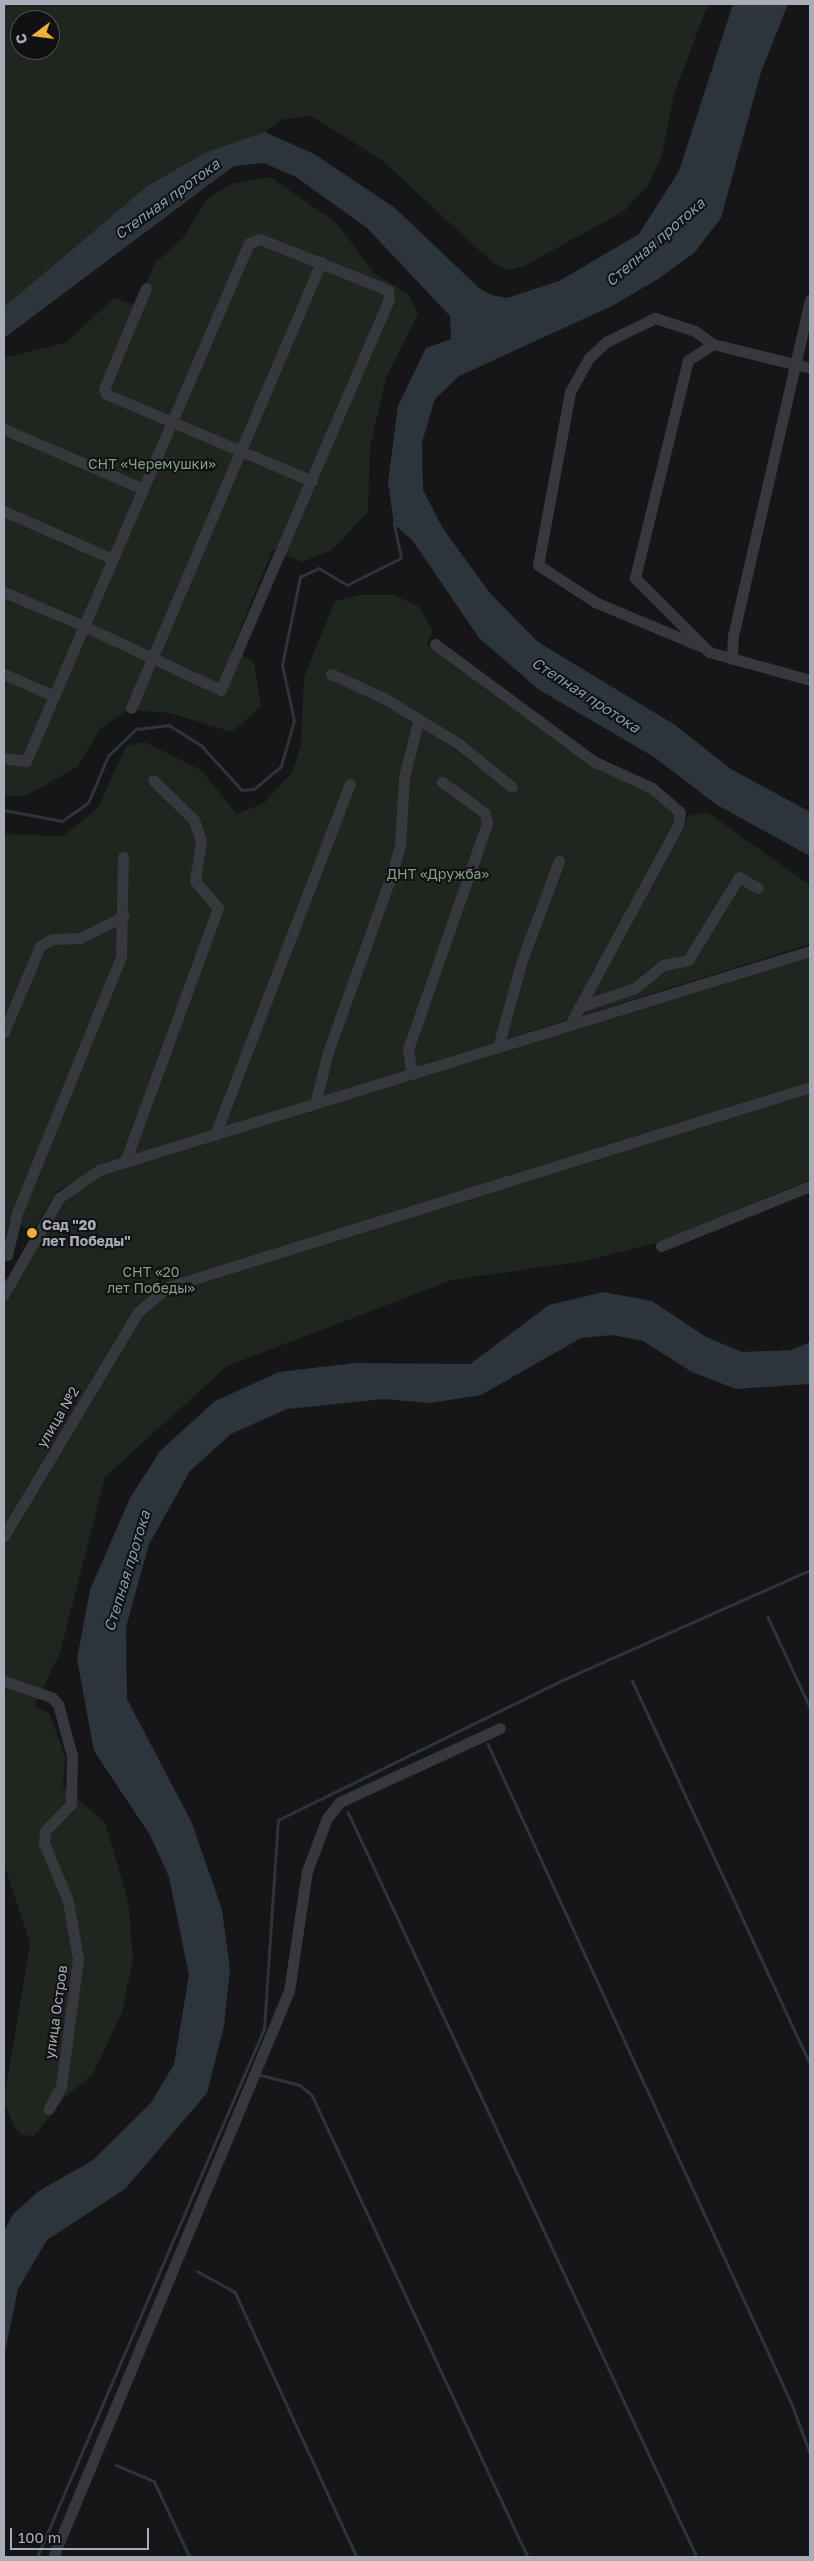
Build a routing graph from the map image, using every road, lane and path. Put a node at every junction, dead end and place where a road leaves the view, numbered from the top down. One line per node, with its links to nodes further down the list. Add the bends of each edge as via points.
1 (321, 262): 7 (street, via 260,239 249,243); 9 (street); 10 (street, via 384,286 389,295)
2 (146, 288): 7 (street, via 104,392)
3 (810, 300): 5 (street)
4 (713, 344): 5 (street); 17 (street, via 688,360 633,570 643,589); 17 (street, via 695,331 655,318 623,330 589,358 570,392 538,565 595,602)
5 (794, 365): 6 (street); 19 (street, via 733,636)
6 (810, 368)
7 (172, 422): 9 (street); 11 (street)
8 (4, 428): 11 (street)
9 (241, 450): 10 (street); 18 (street)
10 (312, 482): 18 (street, via 222,690)
11 (143, 490): 13 (street)
12 (4, 511): 13 (street)
13 (113, 559): 15 (street)
14 (4, 592): 15 (street)
15 (84, 626): 18 (street); 23 (street)
16 (435, 644): 36 (street, via 593,762 652,788 680,812 678,825)
17 (700, 646): 19 (street)
18 (151, 660): 24 (street)
19 (732, 660): 22 (street)
20 (4, 674): 23 (street)
21 (331, 674): 25 (street, via 384,698)
22 (810, 680)
23 (54, 696): 26 (street, via 26,761)
24 (131, 708)
25 (418, 722): 30 (street, via 476,756); 42 (street, via 404,776 400,845 328,1052)
26 (4, 758)
27 (153, 780): 44 (street, via 194,820 201,841 195,880 218,908)
28 (442, 782): 40 (street, via 486,813 487,823 408,1049)
29 (350, 784): 43 (street)
30 (512, 787)
31 (123, 857): 34 (street)
32 (559, 861): 39 (street, via 522,960)
33 (758, 888): 36 (street, via 739,877 688,960 663,965 635,988)
34 (124, 916): 38 (street, via 80,938 52,939 40,946); 47 (street, via 121,957 17,1213)
35 (810, 950): 37 (street)
36 (579, 1007): 37 (street)
37 (571, 1023): 39 (street)
38 (4, 1032)
39 (498, 1047): 40 (street)
40 (412, 1074): 42 (street)
41 (810, 1087): 50 (street, улица №2, via 168,1287 138,1312)
42 (314, 1104): 43 (street)
43 (215, 1135): 44 (street)
44 (125, 1162): 48 (street, via 99,1170 58,1198)
45 (810, 1186): 46 (street)
46 (661, 1246)
47 (5, 1255): 48 (street)
48 (23, 1263): 49 (street)
49 (4, 1294)
50 (4, 1536)
51 (4, 1681): 53 (street, улица Остров, via 51,1697 58,1704 72,1756 71,1804 45,1831 44,1843 68,1901 78,1959 61,2086)
52 (500, 1728): 54 (street, via 340,1802 327,1818 307,1871 289,1991)
53 (49, 2109)
54 (53, 2557)

